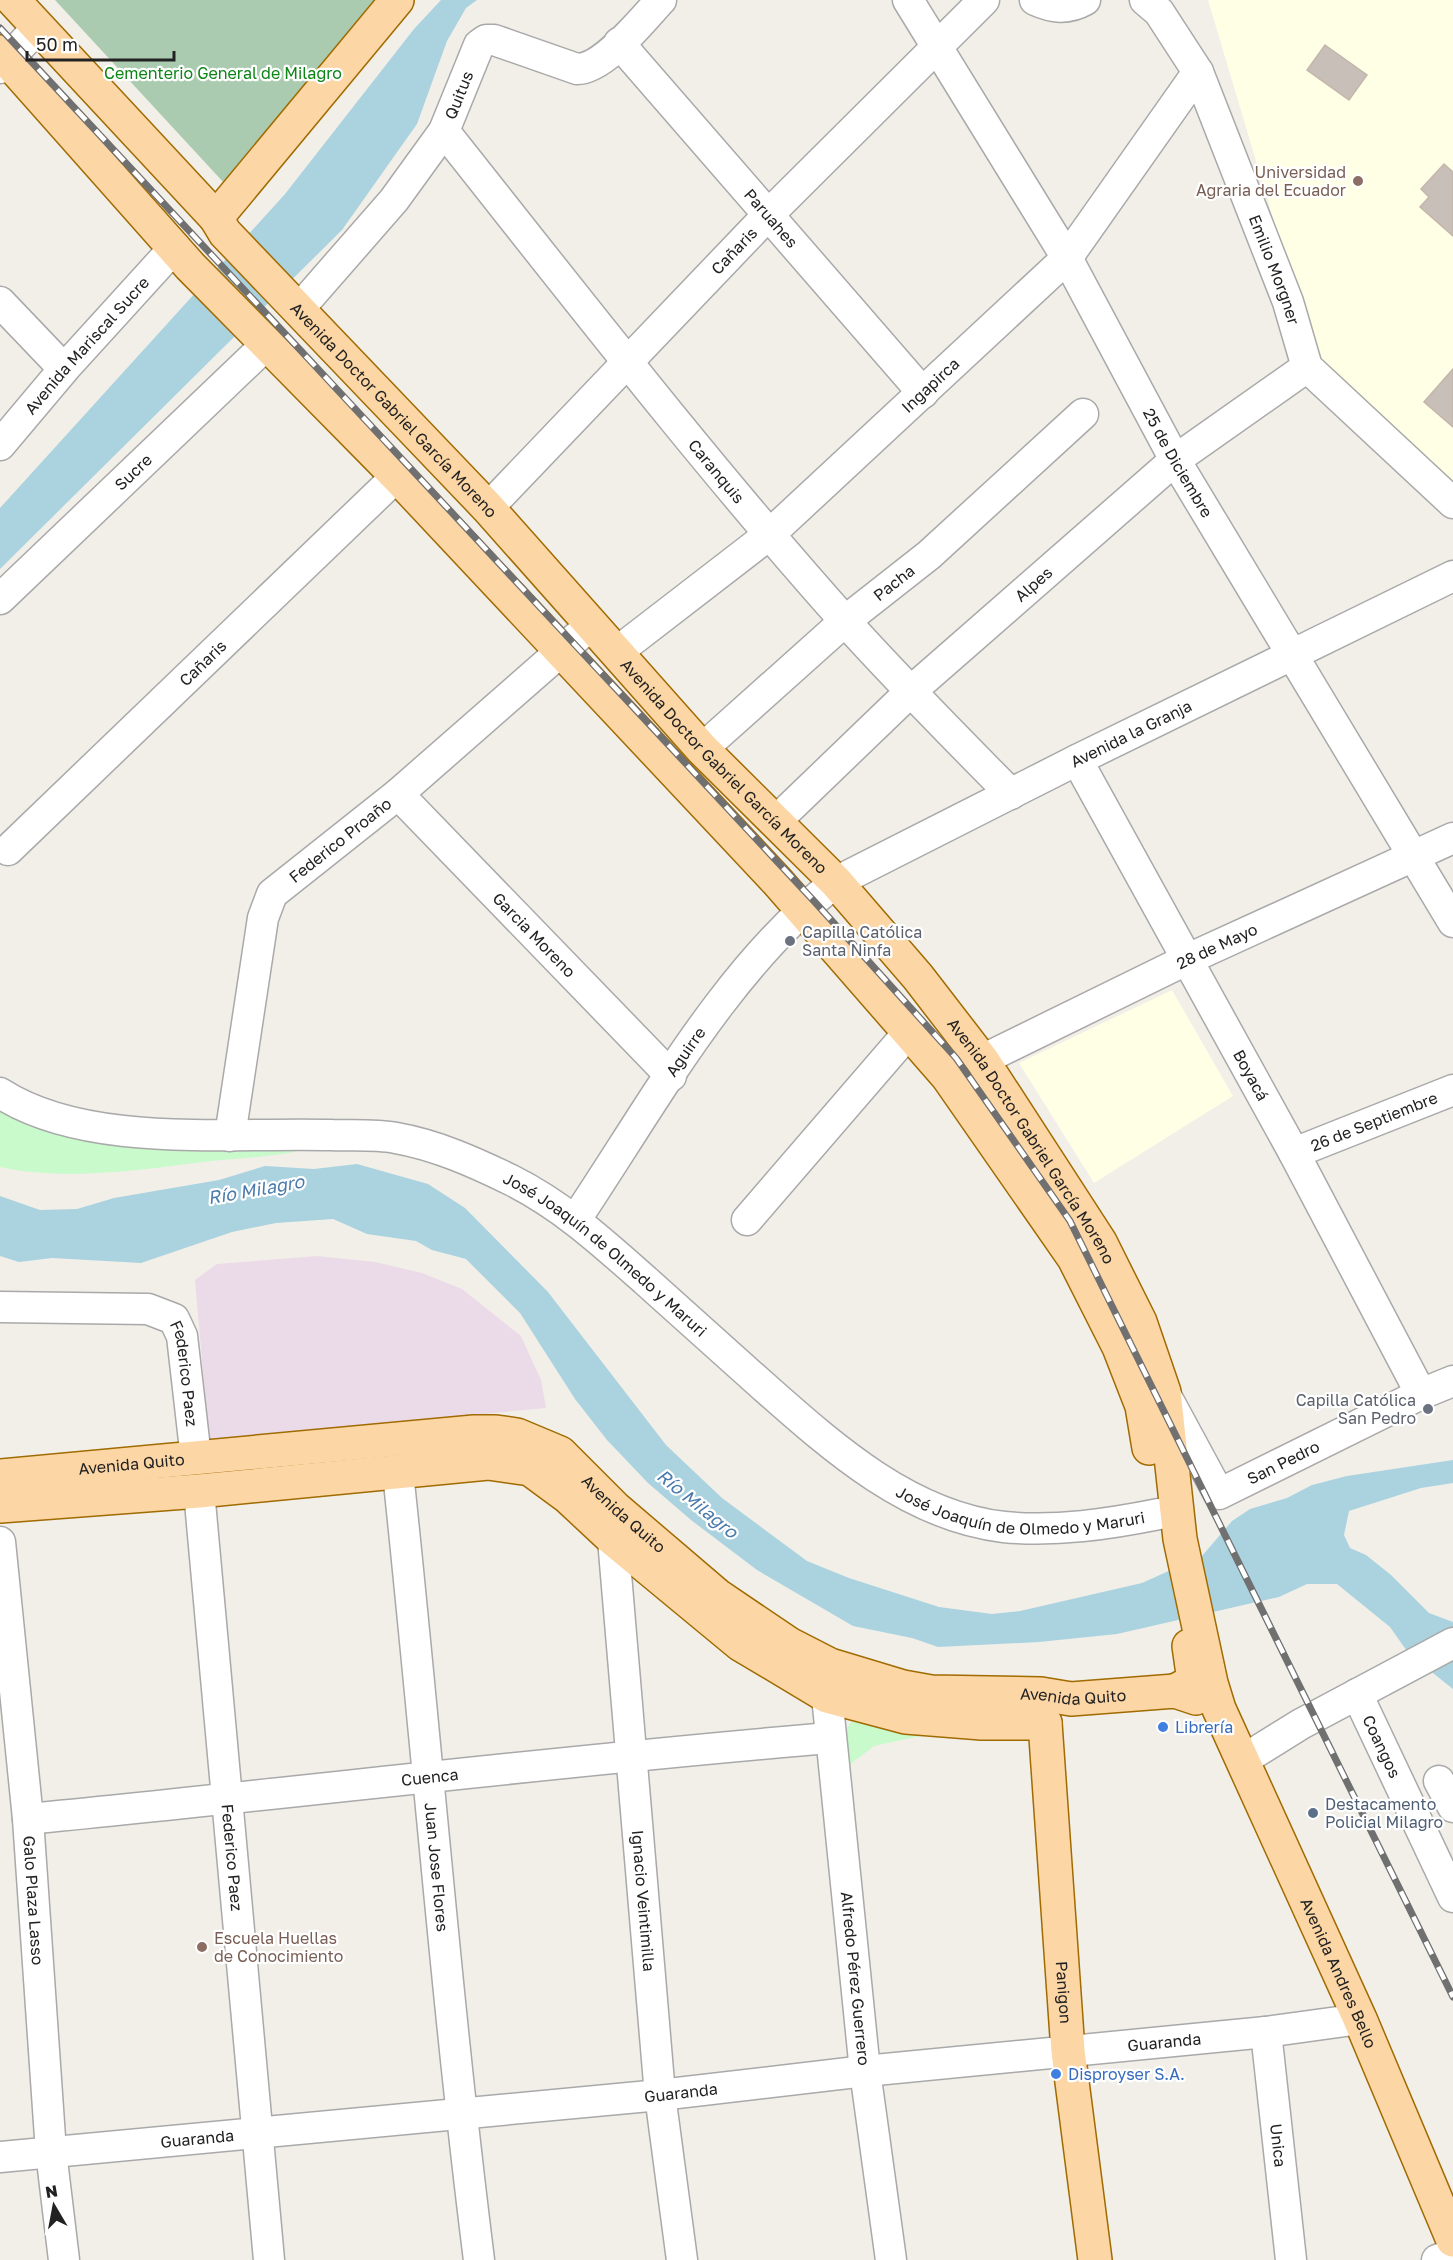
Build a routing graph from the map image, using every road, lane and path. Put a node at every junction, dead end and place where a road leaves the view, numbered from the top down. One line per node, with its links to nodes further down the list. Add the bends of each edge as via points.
1 (13, 0): 9 (main road, Avenida Doctor Gabriel García Moreno)
2 (397, 0): 16 (main road)
3 (662, 0): 10 (street, Quitus)
4 (908, 0): 11 (street, 25 de Diciembre)
5 (984, 0): 11 (street, Cañaris)
6 (1035, 0): 7 (street, via 1053,8)
7 (1085, 0)
8 (1145, 0): 13 (street, Emilio Morgner, via 1159,12)
9 (38, 27): 12 (street); 16 (main road, Avenida Doctor Gabriel García Moreno)
10 (619, 43): 14 (street, Quitus, via 595,66 577,69 486,40 479,45); 15 (street, Paruahes)
11 (937, 46): 15 (street, Cañaris); 18 (street, 25 de Diciembre)
12 (2, 60): 17 (main road, Avenida Doctor Gabriel García Moreno)
13 (1198, 72): 18 (street, Ingapirca); 23 (street, Emilio Morgner, via 1288,302)
14 (444, 131): 20 (street, Quitus, via 394,200); 22 (street, Caranquis)
15 (768, 215): 22 (street, Cañaris); 25 (street, Paruahes)
16 (221, 226): 20 (main road, Avenida Doctor Gabriel García Moreno)
17 (182, 257): 21 (main road, Avenida Doctor Gabriel García Moreno); 24 (street, Avenida Mariscal Sucre)
18 (1067, 258): 25 (street, Ingapirca); 28 (street, 25 de Diciembre)
19 (0, 302): 24 (street)
20 (293, 305): 31 (main road, Avenida Doctor Gabriel García Moreno)
21 (258, 335): 29 (main road, Avenida Doctor Gabriel García Moreno); 34 (street, Sucre)
22 (628, 363): 31 (street, Cañaris); 32 (street, Caranquis)
23 (1307, 367): 28 (street, Alpes); 30 (street)
24 (63, 369): 27 (street, Avenida Mariscal Sucre)
25 (923, 393): 32 (street, Ingapirca)
26 (1083, 414): 35 (street, Pacha, via 929,555)
27 (0, 445)
28 (1175, 460): 39 (street, 25 de Diciembre); 40 (street, Alpes)
29 (397, 476): 37 (main road, Avenida Doctor Gabriel García Moreno); 47 (street, Cañaris)
30 (1453, 503)
31 (488, 508): 36 (main road, Avenida Doctor Gabriel García Moreno)
32 (770, 534): 35 (street, Caranquis); 38 (street, Ingapirca)
33 (1453, 576): 39 (street, Avenida la Granja)
34 (0, 599)
35 (845, 621): 40 (street, Caranquis); 41 (street, Pacha)
36 (592, 624): 37 (street, Federico Proaño); 38 (main road, Avenida Doctor Gabriel García Moreno)
37 (560, 650): 43 (street, Federico Proaño); 49 (main road, Avenida Doctor Gabriel García Moreno)
38 (617, 652): 41 (main road, Avenida Doctor Gabriel García Moreno)
39 (1293, 656): 42 (street, Avenida la Granja); 48 (street, 25 de Diciembre)
40 (910, 692): 44 (street, Caranquis); 45 (street, Alpes)
41 (702, 748): 45 (main road, Avenida Doctor Gabriel García Moreno)
42 (1077, 760): 44 (street, Avenida la Granja); 51 (street, Boyacá)
43 (398, 794): 54 (street, Garcia Moreno); 57 (street, Federico Proaño, via 272,894 263,918)
44 (1011, 794): 49 (street, Avenida la Granja)
45 (776, 821): 49 (main road, Avenida Doctor Gabriel García Moreno)
46 (1453, 838): 48 (street, 28 de Mayo)
47 (8, 850)
48 (1416, 856): 50 (street, 25 de Diciembre); 51 (street, 28 de Mayo)
49 (818, 897): 52 (main road, Avenida Doctor Gabriel García Moreno); 53 (main road, Avenida Doctor Gabriel García Moreno, via 918,977); 54 (street, Aguirre, via 734,984)
50 (1453, 922)
51 (1186, 960): 53 (street, 28 de Mayo); 58 (street, Boyacá)
52 (909, 1032): 60 (street); 70 (main road, Avenida Doctor Gabriel García Moreno, via 948,1077 1074,1258 1119,1347 1142,1406)
53 (982, 1060): 63 (main road, Avenida Doctor Gabriel García Moreno, via 1100,1242 1140,1322)
54 (671, 1076): 59 (street, Aguirre)
55 (1453, 1090): 58 (street, 26 de Septiembre)
56 (0, 1093): 57 (street, José Joaquín de Olmedo y Maruri, via 60,1120 128,1131)
57 (230, 1136): 59 (street, José Joaquín de Olmedo y Maruri, via 394,1137 459,1156 515,1182)
58 (1294, 1153): 64 (street, Boyacá)
59 (576, 1219): 70 (street, José Joaquín de Olmedo y Maruri, via 831,1446 912,1498 975,1521 1005,1527 1106,1523)
60 (747, 1221)
61 (0, 1307): 65 (street, Federico Paez, via 148,1309 174,1319 182,1336)
62 (1453, 1381): 64 (street, San Pedro)
63 (1164, 1392): 64 (street, San Pedro, via 1219,1494); 70 (main road, Avenida Doctor Gabriel García Moreno)
64 (1420, 1394)
65 (196, 1458): 67 (main road, Avenida Quito); 77 (main road, Avenida Quito, via 474,1432 517,1435 560,1453 668,1555 756,1624 830,1665 931,1692 1041,1694)
66 (398, 1473): 68 (main road, Avenida Quito); 71 (main road, Avenida Quito, via 488,1463 530,1469 568,1497); 84 (street, Juan Jose Flores)
67 (0, 1476)
68 (199, 1491): 69 (main road, Avenida Quito); 86 (street, Federico Paez)
69 (0, 1506)
70 (1168, 1532): 74 (main road, Avenida Doctor Gabriel García Moreno)
71 (613, 1539): 76 (main road, Avenida Quito, via 740,1644); 82 (street, Ignacio Veintimilla)
72 (0, 1542): 88 (street, Galo Plaza Lasso)
73 (1453, 1643): 75 (street)
74 (1193, 1673): 77 (main road, Avenida Quito); 78 (main road, Avenida Doctor Gabriel García Moreno)
75 (1357, 1694): 80 (street); 89 (street, Coangos)
76 (827, 1696): 79 (main road, Avenida Quito, via 906,1717); 81 (street, Alfredo Pérez Guerrero)
77 (1071, 1699): 79 (main road, via 1054,1709)
78 (1224, 1718): 80 (street, via 1260,1730); 83 (main road, Avenida Andres Bello)
79 (1045, 1723): 93 (main road, Panigon)
80 (1301, 1724): 83 (street)
81 (830, 1738): 82 (street, Cuenca); 94 (street, Alfredo Pérez Guerrero)
82 (629, 1754): 84 (street, Cuenca); 95 (street, Ignacio Veintimilla)
83 (1244, 1760): 91 (main road, Avenida Andres Bello)
84 (430, 1776): 86 (street, Cuenca); 96 (street, Juan Jose Flores)
85 (1439, 1781): 87 (street)
86 (226, 1800): 88 (street, Cuenca); 97 (street, Federico Paez)
87 (1453, 1807)
88 (28, 1819): 98 (street, Galo Plaza Lasso)
89 (1444, 1852): 90 (street, Coangos)
90 (1453, 1897)
91 (1360, 2019): 92 (street, Guaranda); 100 (main road, Avenida Andres Bello)
92 (1266, 2032): 93 (street, Guaranda); 108 (street, Unica)
93 (1068, 2051): 94 (street, Guaranda); 107 (main road, Panigon)
94 (866, 2071): 95 (street, Guaranda); 106 (street, Alfredo Pérez Guerrero)
95 (660, 2095): 96 (street, Guaranda); 105 (street, Ignacio Veintimilla)
96 (460, 2112): 97 (street, Guaranda); 104 (street, Juan Jose Flores)
97 (257, 2133): 98 (street, Guaranda); 103 (street, Federico Paez)
98 (51, 2152): 99 (street, Guaranda); 102 (street, Galo Plaza Lasso)
99 (0, 2157)
100 (1453, 2240)
101 (1453, 2254): 109 (street)
102 (64, 2260)
103 (269, 2260)
104 (479, 2260)
105 (682, 2260)
106 (891, 2260)
107 (1095, 2260)
108 (1291, 2260)
109 (1437, 2260)

